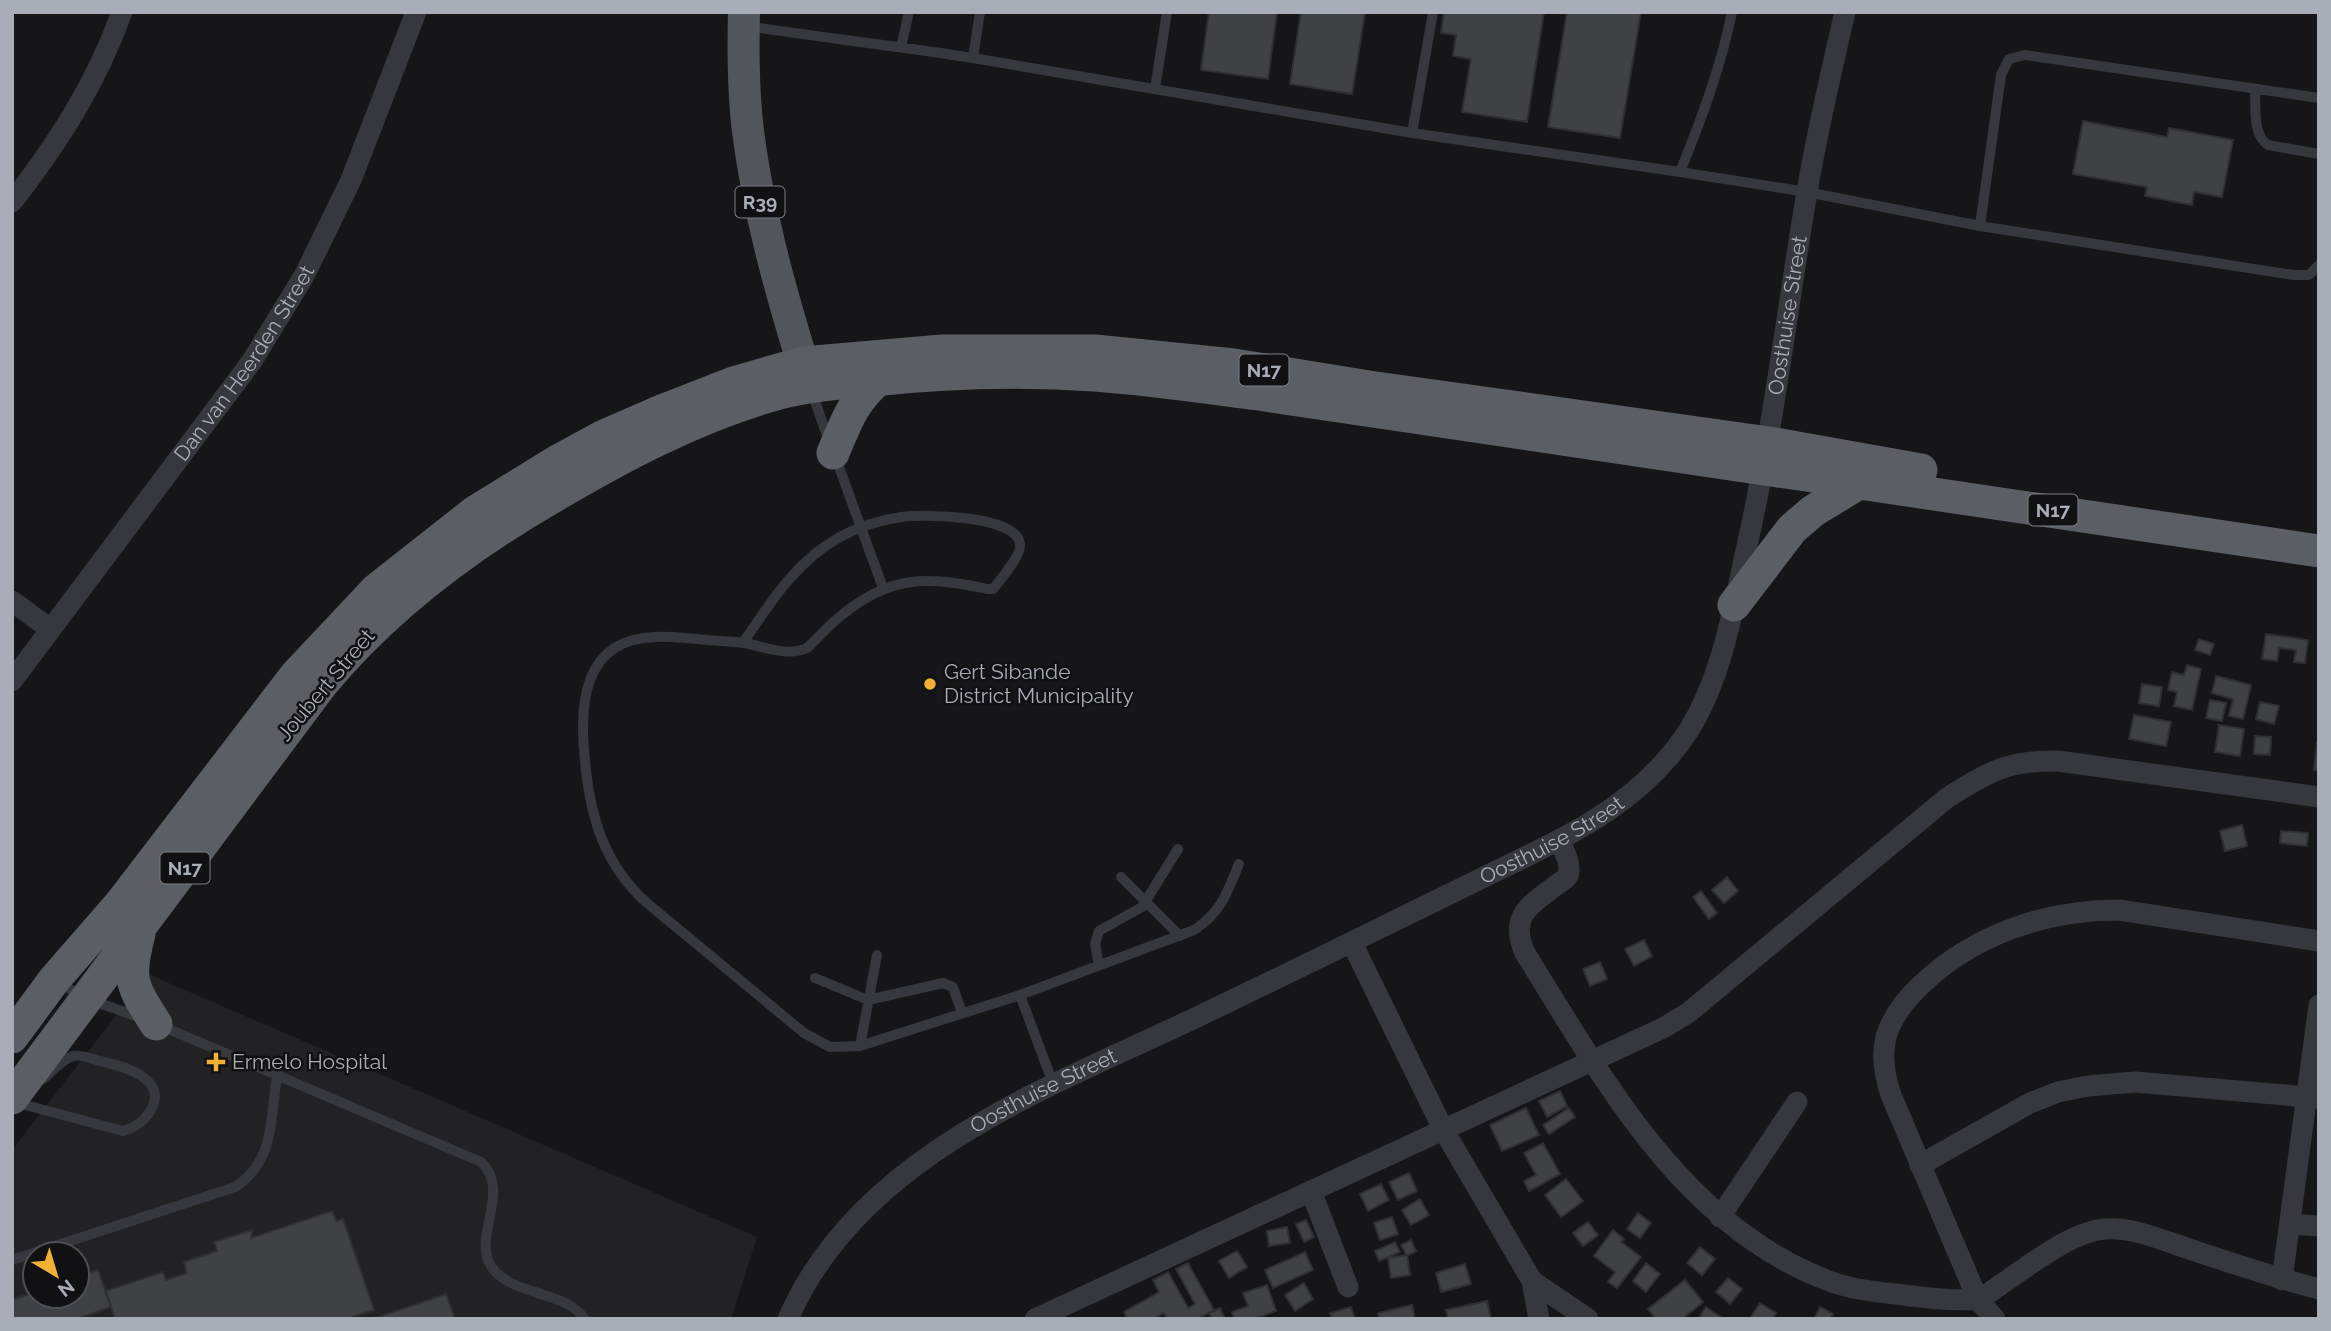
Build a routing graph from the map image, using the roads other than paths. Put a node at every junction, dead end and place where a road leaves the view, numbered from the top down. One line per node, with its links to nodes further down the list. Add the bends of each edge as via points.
1 (122, 12): 19 (street, via 86,95)
2 (416, 12): 33 (street, Dan van Heerden Street, via 351,180 304,276 252,361)
3 (909, 12): 10 (lane)
4 (980, 12): 11 (lane)
5 (1167, 12): 12 (lane)
6 (1433, 12): 15 (lane)
7 (1732, 12): 17 (lane)
8 (1845, 12): 18 (street, Oosthuise Street)
9 (744, 19): 10 (lane, via 828,39); 22 (main road, R39, via 743,72 759,200)
10 (901, 47): 11 (lane)
11 (973, 58): 12 (lane)
12 (1155, 89): 15 (lane)
13 (2255, 89): 14 (lane); 16 (lane, via 2263,142); 20 (lane, via 2025,55 2009,59 1997,89)
14 (2319, 98)
15 (1412, 133): 17 (lane)
16 (2319, 154)
17 (1680, 172): 18 (lane)
18 (1807, 192): 20 (lane); 25 (street, Oosthuise Street)
19 (12, 202)
20 (1980, 226): 21 (lane, via 2305,276)
21 (2319, 265)
22 (806, 375): 23 (highway, N17); 24 (lane); 25 (highway, N17, via 942,351 1095,351 1234,365); 42 (highway, Joubert Street / N17, via 779,393 645,444 507,523 427,582 360,639 335,668); 49 (highway, Joubert Street / N17, via 733,383 602,438 475,512 410,561 376,590 296,676 121,904)
23 (879, 379): 24 (highway, via 853,406); 25 (highway, N17, via 926,374 1094,375 1422,420)
24 (833, 453): 27 (lane)
25 (1767, 456): 26 (highway, N17); 28 (highway, N17); 32 (street, Oosthuise Street)
26 (1859, 483): 29 (highway, N17); 32 (highway, via 1812,511 1793,529)
27 (862, 528): 30 (lane); 30 (lane, via 900,517 947,517 1000,525 1020,541 1019,553 992,589 936,580); 34 (lane, via 834,540 805,562 782,586)
28 (2319, 530)
29 (2319, 551)
30 (883, 588): 34 (lane, via 844,613 800,651)
31 (12, 601): 33 (street)
32 (1734, 605): 37 (street, Oosthuise Street, via 1721,659 1702,706 1670,756 1622,802)
33 (50, 629): 35 (street, Dan van Heerden Street)
34 (743, 643): 58 (lane, via 652,636 621,645 597,664 582,710 586,777 598,829 621,877 647,903 804,1033 830,1046)
35 (12, 681)
36 (2319, 797): 59 (street, via 2058,761 2008,765 1947,798 1688,1013)
37 (1559, 840): 45 (street, Oosthuise Street); 59 (street, via 1568,876 1525,912 1518,933 1525,953)
38 (1178, 849): 41 (lane)
39 (1239, 864): 43 (lane, via 1214,915)
40 (1121, 877): 41 (lane)
41 (1146, 902): 43 (lane); 47 (lane, via 1099,931 1095,944)
42 (140, 929): 51 (highway, Joubert Street / N17); 56 (highway, via 131,978)
43 (1180, 936): 47 (lane)
44 (2319, 941): 66 (street, via 2119,910 2087,910 2003,931 1954,957 1910,995 1886,1036 1885,1076)
45 (1352, 943): 61 (street, Oosthuise Street); 65 (street)
46 (877, 955): 52 (lane)
47 (1099, 965): 50 (lane)
48 (815, 978): 52 (lane)
49 (54, 980): 51 (lane); 54 (highway); 57 (highway, Joubert Street / N17)
50 (1020, 995): 55 (lane); 61 (lane)
51 (85, 998): 56 (lane); 63 (highway, Joubert Street / N17)
52 (868, 1000): 55 (lane, via 943,983 953,987); 58 (lane)
53 (2319, 1005): 62 (street)
54 (12, 1007)
55 (962, 1013): 58 (lane)
56 (156, 1024): 60 (lane)
57 (12, 1037)
58 (860, 1046)
59 (1592, 1060): 65 (street); 68 (street, via 1677,1173)
60 (276, 1076): 71 (lane, via 266,1150 251,1177 235,1187); 77 (lane, via 481,1162 493,1184 487,1242 491,1266 512,1282 569,1305)
61 (1054, 1086): 78 (street, Oosthuise Street, via 962,1134 879,1195 815,1268)
62 (2313, 1098): 66 (street, via 2135,1082 2088,1086 2029,1103); 69 (street)
63 (15, 1101): 63 (lane, via 76,1056 142,1074 154,1095 148,1114 123,1131)
64 (1797, 1102): 68 (street)
65 (1443, 1129): 67 (street); 73 (street)
66 (1920, 1165): 76 (street)
67 (1311, 1191): 74 (street); 79 (street)
68 (1720, 1217): 76 (street, via 1793,1265 1830,1282)
69 (2290, 1224): 70 (street); 72 (street)
70 (2319, 1226)
71 (12, 1260)
72 (2283, 1280): 75 (street); 76 (street, via 2150,1236 2104,1229 2058,1248)
73 (1532, 1281): 80 (street); 81 (street)
74 (1348, 1287)
75 (2319, 1289)
76 (1976, 1309): 82 (street)
77 (585, 1319)
78 (788, 1319)
79 (1035, 1319)
80 (1539, 1319)
81 (1588, 1319)
82 (1995, 1319)

